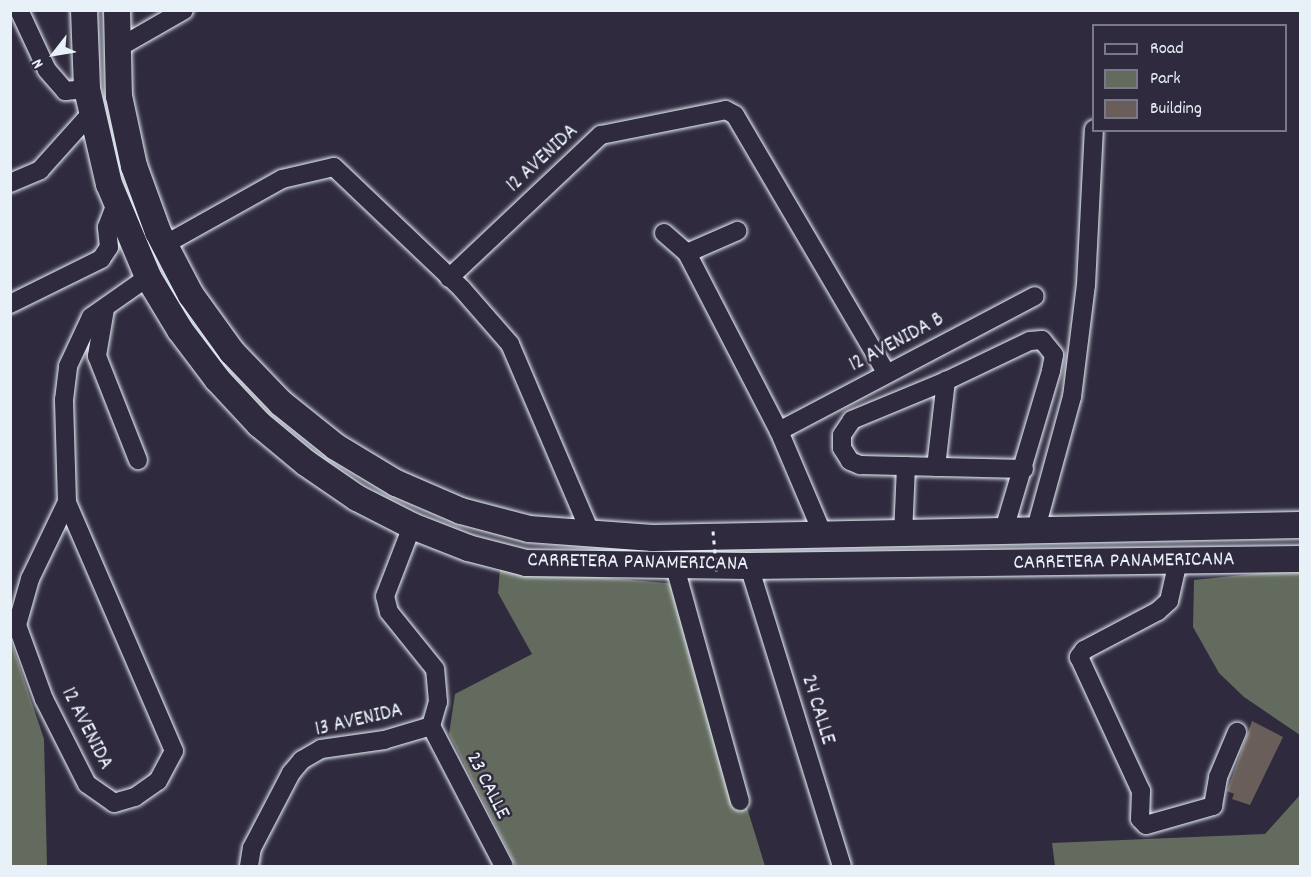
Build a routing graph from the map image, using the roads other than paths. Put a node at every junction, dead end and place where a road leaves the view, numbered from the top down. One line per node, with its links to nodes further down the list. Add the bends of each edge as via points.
1 (19, 10): 7 (street, via 48,70 65,92)
2 (84, 10): 7 (highway, CARRETERA PANAMERICANA)
3 (117, 10): 6 (highway, CARRETERA PANAMERICANA)
4 (184, 10): 5 (street)
5 (160, 18): 6 (street)
6 (118, 48): 13 (highway, CARRETERA PANAMERICANA, via 119,96 134,166)
7 (90, 101): 9 (street, via 40,170); 10 (highway, CARRETERA PANAMERICANA)
8 (1094, 132): 30 (street, via 1086,285 1072,397)
9 (10, 183)
10 (116, 203): 15 (highway, CARRETERA PANAMERICANA); 18 (street, via 107,227 109,247 101,259)
11 (736, 231): 14 (street)
12 (664, 233): 14 (street)
13 (164, 245): 16 (street, via 282,179 334,167); 32 (highway, CARRETERA PANAMERICANA, via 191,295 232,352 280,403 336,447 396,483 461,511 529,529)
14 (687, 253): 22 (street)
15 (148, 277): 19 (street, 12 AVENIDA); 29 (highway, CARRETERA PANAMERICANA, via 180,330 217,379 259,424 349,492)
16 (450, 278): 20 (street, 12 AVENIDA, via 601,135 726,110 735,116); 32 (street, via 510,344)
17 (1035, 296): 20 (street, 12 AVENIDA B)
18 (10, 304)
19 (105, 308): 23 (street, via 97,356); 27 (street, 12 AVENIDA, via 91,317 68,366 64,400)
20 (887, 374): 22 (street, 12 AVENIDA B)
21 (946, 381): 24 (street, via 852,420 842,435 842,448 850,461 860,465); 25 (street); 26 (street, via 1030,341 1042,340 1050,346 1054,355 1051,372)
22 (779, 431): 34 (street)
23 (138, 460)
24 (906, 466): 25 (street); 33 (street)
25 (936, 467): 26 (street)
26 (1024, 469): 31 (street)
27 (67, 502): 27 (street, 12 AVENIDA, via 30,579 17,625 44,699 87,784 114,803 135,797 158,781 174,752)
28 (1300, 525): 30 (highway, CARRETERA PANAMERICANA)
29 (412, 526): 38 (highway, CARRETERA PANAMERICANA, via 468,548 526,563); 39 (street, 13 AVENIDA, via 385,596 389,612 435,669 438,702)
30 (1035, 532): 31 (highway, CARRETERA PANAMERICANA)
31 (1003, 533): 33 (highway, CARRETERA PANAMERICANA)
32 (591, 534): 34 (highway, CARRETERA PANAMERICANA, via 653,538)
33 (903, 535): 34 (highway, CARRETERA PANAMERICANA)
34 (824, 537)
35 (1300, 559): 36 (highway, CARRETERA PANAMERICANA)
36 (1179, 561): 37 (highway, CARRETERA PANAMERICANA); 40 (street, via 1168,601 1079,657 1141,791 1140,819 1146,825 1213,806 1218,777)
37 (749, 566): 38 (highway, CARRETERA PANAMERICANA); 44 (street, 24 CALLE)
38 (675, 567): 41 (street)
39 (431, 726): 42 (street, 13 AVENIDA, via 384,740 321,749 302,760 291,773 252,848); 43 (street, 23 CALLE)
40 (1237, 732)
41 (740, 801)
42 (249, 867)
43 (504, 867)
44 (842, 867)

